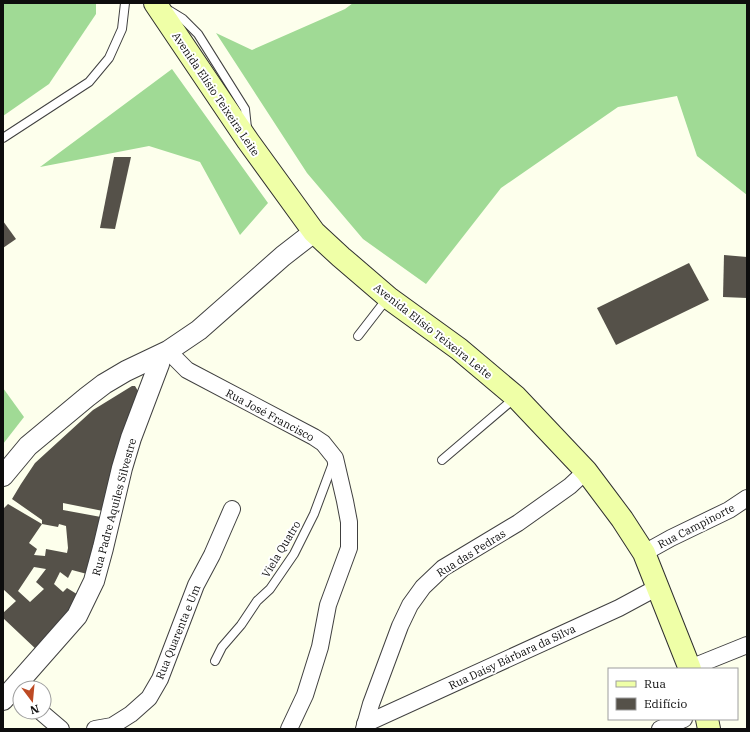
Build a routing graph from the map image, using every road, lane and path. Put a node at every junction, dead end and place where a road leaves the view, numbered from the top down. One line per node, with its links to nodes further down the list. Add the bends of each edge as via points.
1 (125, 3): 3 (lane, via 122,29 109,58 88,82)
2 (157, 7): 4 (main road, Avenida Elísio Teixeira Leite, via 248,141)
3 (3, 138)
4 (314, 232): 5 (main road, Avenida Elísio Teixeira Leite); 7 (street, via 199,330)
5 (390, 298): 6 (lane); 8 (main road, Avenida Elísio Teixeira Leite, via 459,349)
6 (358, 336)
7 (164, 353): 9 (street, Rua José Francisco, via 187,370 314,437 323,443); 12 (street, via 104,384 28,446); 20 (street, Rua Padre Aquiles Silvestre, via 131,438 94,581 77,616)
8 (516, 397): 10 (lane); 11 (main road, Avenida Elísio Teixeira Leite)
9 (335, 458): 18 (lane, Viela Quatro, via 314,514 294,554 270,589 257,601 222,647); 26 (street, Rua José Francisco, via 349,522 349,548 328,605 320,647 305,695)
10 (442, 460)
11 (586, 471): 15 (main road, Avenida Elísio Teixeira Leite); 23 (street, Rua das Pedras, via 570,486 518,523 442,568 423,587 410,605 400,626 378,683)
12 (3, 476)
13 (747, 498): 15 (street, Rua Campinorte, via 714,518)
14 (232, 509): 25 (street, Rua Quarenta e Um, via 196,585 160,679 149,698 112,726)
15 (644, 553): 16 (main road, Avenida Elísio Teixeira Leite)
16 (658, 587): 19 (main road, Avenida Elísio Teixeira Leite); 23 (street, Rua Daisy Bárbara da Silva, via 619,608)
17 (747, 645): 19 (street)
18 (215, 661)
19 (690, 668)
20 (24, 680)
21 (50, 720): 24 (street)
22 (682, 720): 27 (street)
23 (365, 727)
24 (61, 729)
25 (95, 729)
26 (289, 729)
27 (660, 729)

